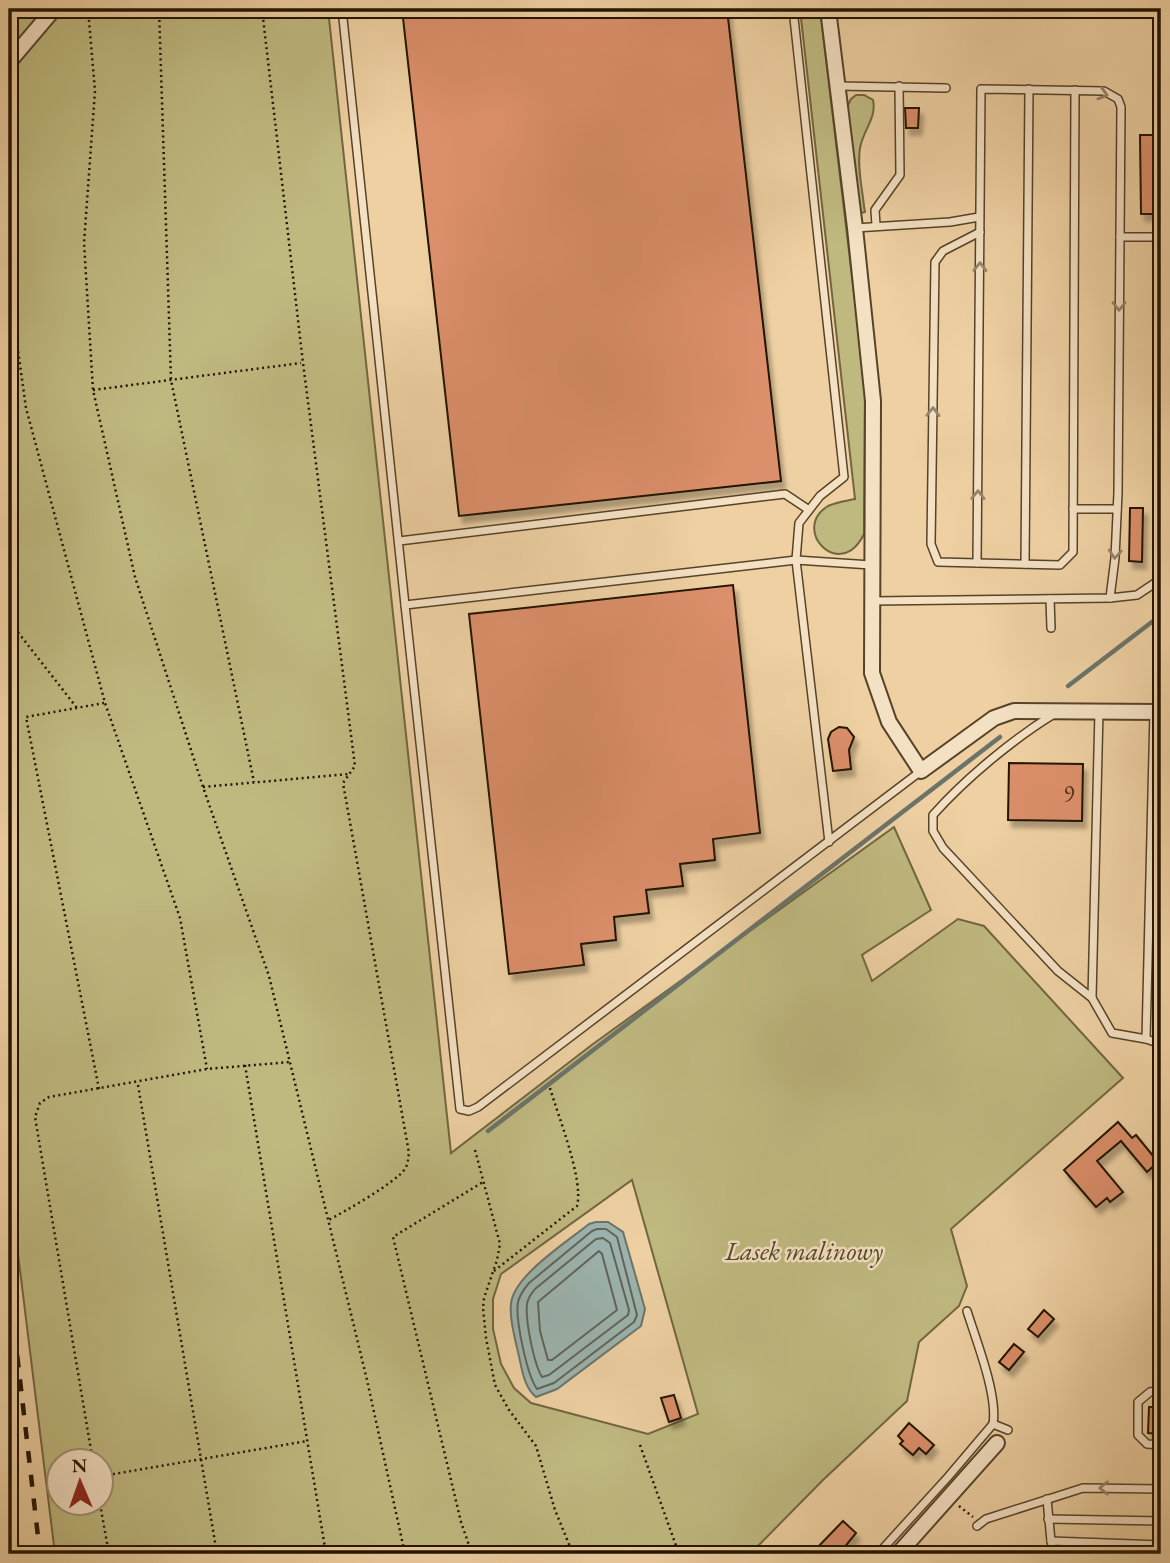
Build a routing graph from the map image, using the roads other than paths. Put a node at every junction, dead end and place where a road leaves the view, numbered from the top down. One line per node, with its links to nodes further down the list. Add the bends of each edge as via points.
1 (54, 9): 5 (street)
2 (342, 9): 20 (lane)
3 (793, 9): 19 (lane, via 844,477)
4 (828, 9): 6 (street)
5 (9, 62)
6 (837, 86): 7 (lane); 13 (street)
7 (899, 86): 8 (lane); 12 (lane, via 900,175 875,211)
8 (946, 88)
9 (1029, 89): 10 (lane); 11 (lane, via 981,89); 23 (lane)
10 (1076, 90): 15 (lane, one-way to 15, via 1104,91 1118,99 1121,107); 17 (lane)
11 (979, 217): 12 (lane); 14 (lane)
12 (876, 225): 13 (lane)
13 (855, 228): 24 (street, via 873,401)
14 (980, 232): 22 (lane, one-way to 14); 22 (lane, one-way to 14, via 938,562 931,544 934,262 943,251)
15 (1120, 237): 16 (lane); 18 (lane, one-way to 18)
16 (1161, 237)
17 (1073, 509): 18 (lane); 23 (lane, via 1073,552 1060,565)
18 (1117, 509): 26 (lane, one-way to 26)
19 (809, 510): 20 (lane, via 785,494); 21 (lane, via 799,523)
20 (399, 541): 29 (lane)
21 (796, 560): 24 (lane); 29 (lane); 37 (lane)
22 (977, 563): 23 (lane)
23 (1025, 564)
24 (871, 565): 28 (street)
25 (1161, 579): 26 (lane, via 1137,595)
26 (1110, 598): 27 (lane)
27 (1050, 599): 28 (lane); 30 (lane)
28 (871, 601): 34 (street, via 872,673 889,722)
29 (405, 605): 37 (lane, via 460,1109 478,1107)
30 (1051, 628)
31 (1099, 711): 32 (street); 33 (street); 38 (lane)
32 (1057, 712): 34 (street, via 1014,711 993,718); 38 (lane, via 1033,726 950,797 933,815 933,831 943,848 1058,971)
33 (1158, 712): 36 (lane)
34 (921, 771): 37 (lane)
35 (1161, 832): 36 (lane)
36 (1151, 838): 39 (lane)
37 (829, 842)
38 (1091, 998): 39 (lane, via 1112,1032)
39 (1146, 1039): 40 (lane)
40 (1161, 1044)
41 (967, 1311): 43 (lane, via 995,1412)
42 (1161, 1390): 46 (lane, via 1138,1402 1138,1435 1147,1444)
43 (993, 1424): 44 (lane); 54 (lane)
44 (1008, 1430)
45 (997, 1443): 55 (street)
46 (1161, 1445)
47 (1161, 1489): 48 (lane, one-way to 48, via 1083,1488)
48 (1047, 1499): 49 (lane); 51 (lane)
49 (1048, 1519): 50 (lane); 52 (lane)
50 (1161, 1521)
51 (979, 1525)
52 (1051, 1541): 53 (lane); 56 (lane)
53 (1161, 1545)
54 (878, 1554)
55 (898, 1554)
56 (1054, 1554)

